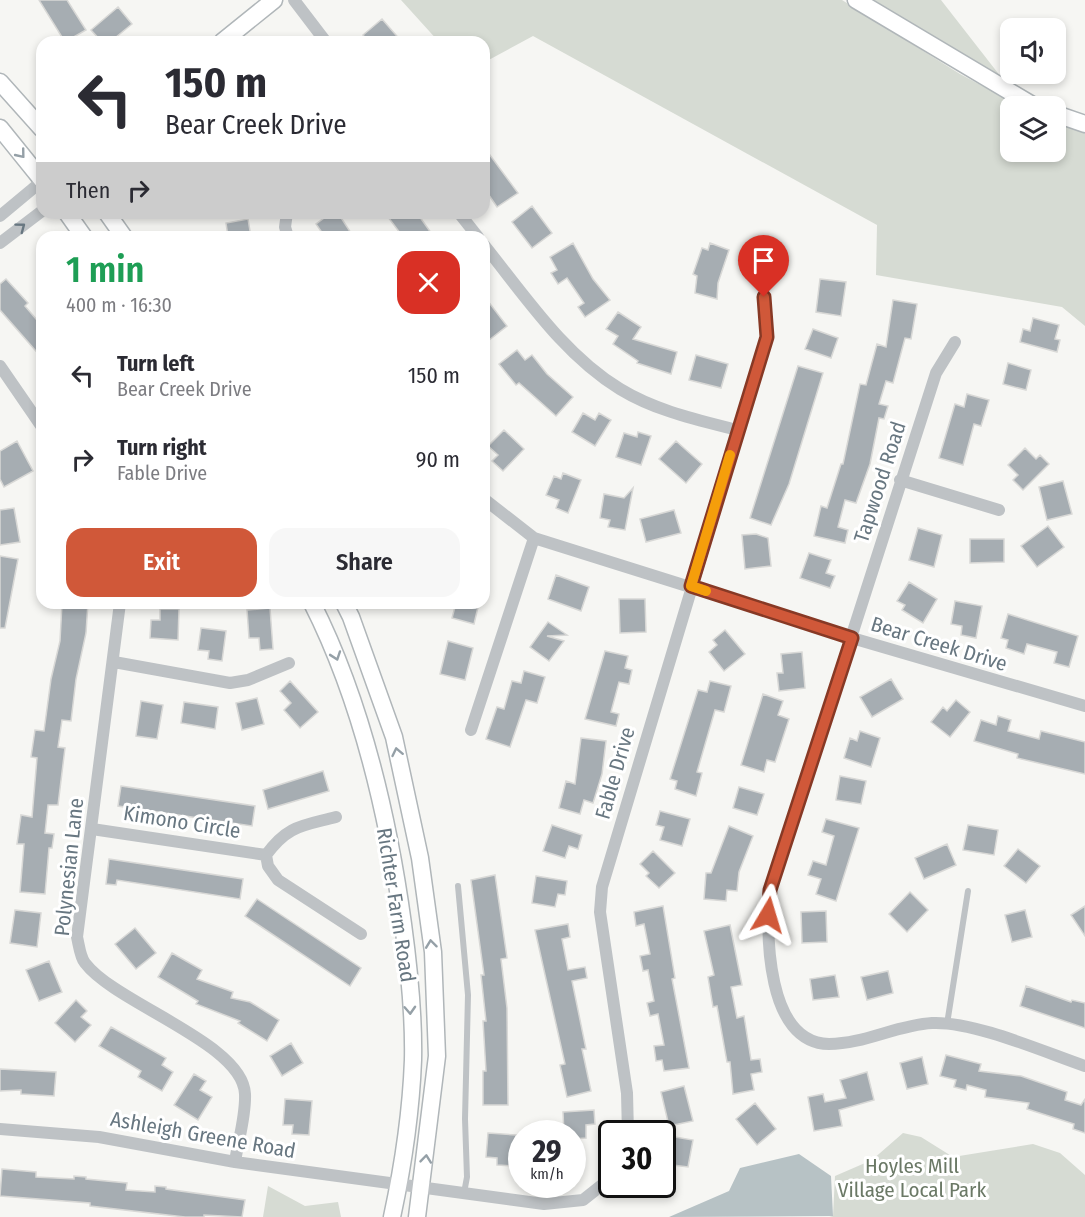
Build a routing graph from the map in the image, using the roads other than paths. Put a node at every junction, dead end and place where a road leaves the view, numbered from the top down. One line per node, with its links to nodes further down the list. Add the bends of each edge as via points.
1 (274, 0): 4 (main road)
2 (294, 0): 5 (street)
3 (856, 0): 7 (main road)
4 (229, 36)
5 (321, 36)
6 (0, 82): 9 (main road)
7 (1017, 96)
8 (1066, 117): 10 (main road)
9 (36, 122)
10 (1085, 124)
11 (0, 128): 12 (main road, one-way to 12)
12 (36, 173)
13 (36, 186): 14 (street)
14 (0, 216)
15 (36, 216): 18 (street, one-way to 15)
16 (464, 219): 17 (street)
17 (473, 231)
18 (0, 243)
19 (490, 253): 24 (street, via 548,326 620,389 673,413)
20 (764, 297): 24 (street, Fable Drive, via 767,337)
21 (955, 342): 25 (street, Tapwood Road, via 936,373)
22 (0, 366): 23 (street)
23 (36, 418)
24 (737, 430): 29 (street, Fable Drive)
25 (900, 480): 27 (street); 33 (street, Tapwood Road)
26 (490, 504): 28 (street, Bear Creek Drive)
27 (999, 510)
28 (534, 538): 29 (street, Bear Creek Drive); 37 (street)
29 (691, 586): 33 (street, Bear Creek Drive); 46 (street, Fable Drive, via 602,887 600,912)
30 (119, 609): 34 (street, Polynesian Lane)
31 (315, 609): 49 (main road, Richter Farm Road, one-way to 49, via 332,642 365,740 395,868 408,967 413,1059)
32 (347, 609): 51 (main road, Richter Farm Road, one-way to 32, via 437,1056 432,952 420,858 393,737)
33 (852, 638): 36 (street, Bear Creek Drive); 44 (street, Tapwood Road, via 770,890 767,936 777,991 795,1031 828,1044 931,1023)
34 (114, 662): 35 (street, via 230,684); 39 (street, Polynesian Lane)
35 (289, 663)
36 (1085, 706)
37 (471, 730)
38 (336, 817): 40 (street, Kimono Circle, via 291,830 279,837)
39 (92, 828): 40 (street, Kimono Circle); 48 (street, Polynesian Lane, via 77,937 83,961 99,979 211,1047 237,1071 245,1093)
40 (266, 855): 43 (street, Kimono Circle, via 278,880)
41 (458, 886): 52 (lane, via 468,995)
42 (968, 891): 44 (lane)
43 (361, 934)
44 (947, 1024): 45 (street, Tapwood Road, via 975,1029)
45 (1085, 1066)
46 (628, 1120)
47 (0, 1129): 48 (street, Ashleigh Greene Road, via 99,1137)
48 (235, 1162): 49 (street, Ashleigh Greene Road)
49 (399, 1185): 51 (street, Ashleigh Greene Road); 53 (main road, Richter Farm Road)
50 (598, 1188): 52 (street, via 583,1200 544,1204)
51 (423, 1189): 52 (street); 54 (main road, Richter Farm Road)
52 (464, 1194)
53 (392, 1217)
54 (417, 1217)

